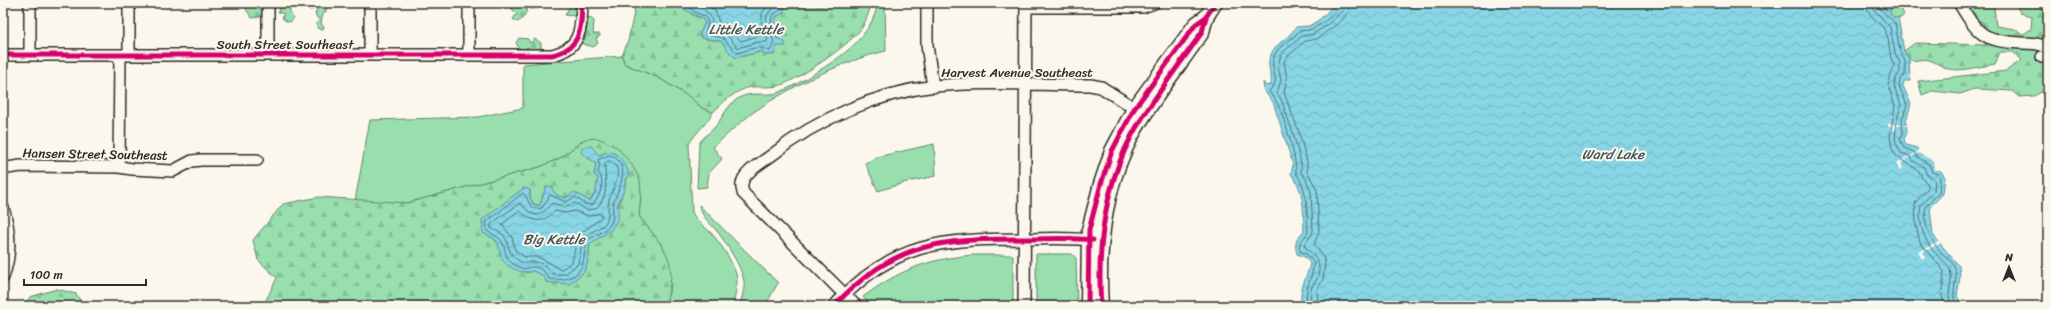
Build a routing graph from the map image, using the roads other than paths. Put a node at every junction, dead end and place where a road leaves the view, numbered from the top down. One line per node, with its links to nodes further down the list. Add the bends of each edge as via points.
1 (30, 3): 14 (street)
2 (129, 3): 15 (street)
3 (268, 3): 16 (street)
4 (582, 3): 18 (street, South Street Southeast, via 579,34 566,50 552,55)
5 (927, 3): 20 (street, via 927,45)
6 (1154, 3): 9 (street, via 1143,7)
7 (1215, 3): 21 (main road, via 1206,17 1202,32)
8 (1959, 3): 12 (street, via 1982,36 2004,42 2039,43)
9 (1026, 5): 19 (street)
10 (370, 8): 17 (street)
11 (469, 10): 18 (street)
12 (2046, 54)
13 (3, 55): 14 (street, South Street Southeast)
14 (30, 55): 15 (street, South Street Southeast)
15 (125, 55): 16 (street, South Street Southeast); 23 (street)
16 (268, 55): 17 (street, South Street Southeast)
17 (370, 55): 18 (street, South Street Southeast)
18 (469, 55)
19 (1025, 85): 20 (street, Harvest Avenue Southeast); 21 (street, Harvest Avenue Southeast, via 1101,87); 26 (street)
20 (933, 86): 29 (street, Harvest Avenue Southeast, via 874,101 836,115 781,148 745,177 742,184 744,193)
21 (1139, 112): 27 (main road)
22 (257, 160): 23 (street, Hansen Street Southeast, via 201,160 172,171)
23 (119, 166): 24 (street, Hansen Street Southeast, via 21,166)
24 (3, 171)
25 (3, 208): 28 (street, via 8,230 8,249)
26 (1025, 239): 27 (street); 29 (street, via 958,240 927,246 888,262 863,278); 32 (street)
27 (1094, 240): 33 (main road); 34 (main road)
28 (3, 277)
29 (845, 294): 30 (street); 31 (street)
30 (834, 306)
31 (856, 306)
32 (1024, 306)
33 (1088, 306)
34 (1101, 306)

